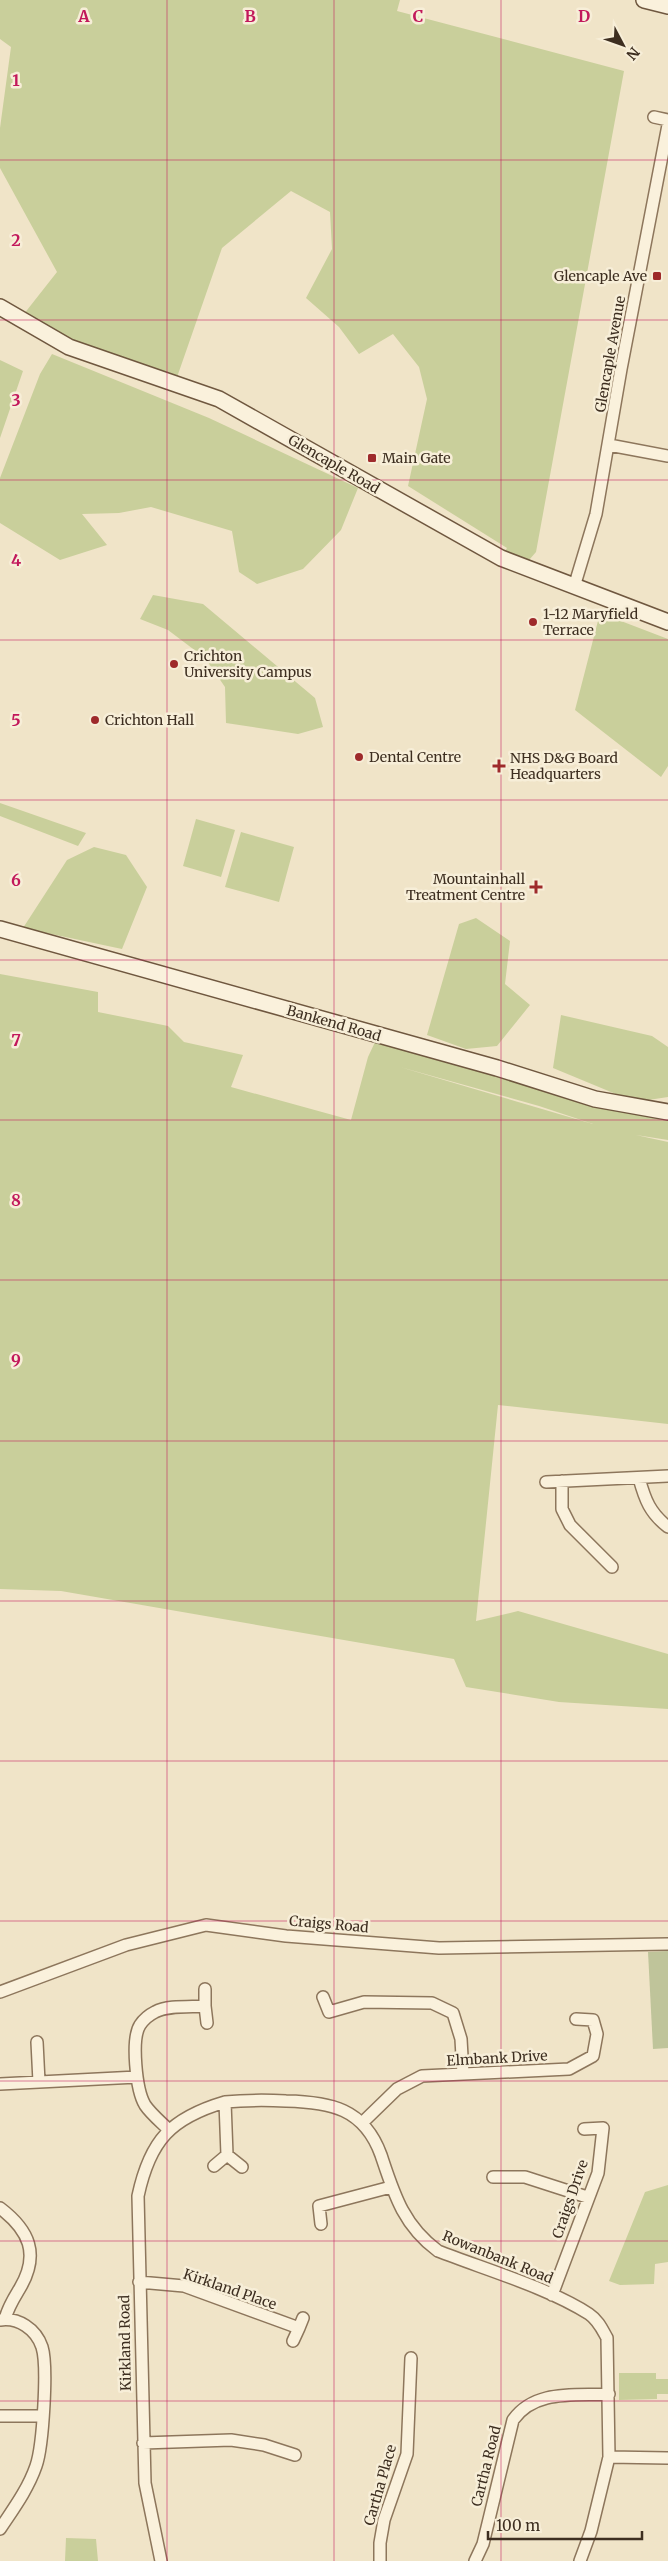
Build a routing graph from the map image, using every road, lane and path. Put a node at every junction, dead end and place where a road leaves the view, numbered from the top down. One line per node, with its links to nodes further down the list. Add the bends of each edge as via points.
1 (644, 0): 2 (main road)
2 (668, 6)
3 (654, 117): 4 (street)
4 (668, 120)
5 (668, 125): 7 (street, Glencaple Avenue)
6 (0, 307): 9 (main road, Glencaple Road, via 69,347 219,399 500,558)
7 (609, 444): 8 (street); 9 (street, Glencaple Avenue, via 596,514)
8 (668, 456)
9 (574, 587): 10 (main road, Glencaple Road)
10 (668, 622)
11 (0, 929): 12 (main road, Bankend Road, via 595,1099)
12 (668, 1112)
13 (668, 1476): 14 (street)
14 (639, 1478): 15 (street); 17 (street, via 644,1499 654,1516)
15 (562, 1481): 16 (street); 18 (street, via 562,1509 570,1526)
16 (546, 1482)
17 (668, 1527)
18 (612, 1567)
19 (668, 1944): 21 (street, Craigs Road, via 439,1948 286,1936 206,1925 126,1945)
20 (205, 1989): 23 (street)
21 (0, 1992)
22 (323, 1997): 27 (street, via 329,2012 364,2002 432,2003 453,2013 461,2039)
23 (205, 2006): 25 (street); 28 (street, via 167,2009 147,2017 136,2035)
24 (576, 2019): 27 (street, Elmbank Drive, via 593,2020 597,2034 593,2056 569,2069)
25 (206, 2023)
26 (37, 2042): 29 (street)
27 (463, 2074): 32 (street, Elmbank Drive, via 422,2076 408,2081)
28 (137, 2077): 29 (street); 34 (street, via 145,2104)
29 (39, 2082): 30 (street)
30 (0, 2084)
31 (226, 2102): 32 (street, Rowanbank Road, via 316,2102 339,2107); 34 (street, Kirkland Road, via 188,2115); 35 (street)
32 (362, 2123): 41 (street, Rowanbank Road, via 380,2152)
33 (584, 2129): 42 (street, Craigs Drive, via 603,2128 598,2173)
34 (169, 2130): 45 (street, Kirkland Road, via 146,2164 138,2196)
35 (227, 2155): 37 (street); 38 (street)
36 (513, 2165): 40 (street)
37 (214, 2166)
38 (242, 2167)
39 (493, 2177): 40 (street)
40 (513, 2177): 42 (street, via 525,2177)
41 (391, 2187): 44 (street, via 319,2206); 46 (street, Rowanbank Road, via 410,2225 423,2240 438,2250)
42 (588, 2197): 46 (street, Craigs Drive)
43 (0, 2208): 47 (street, via 20,2226 28,2240 30,2255 27,2274)
44 (321, 2224)
45 (138, 2282): 48 (street, Kirkland Place, via 184,2286 301,2323); 53 (street, Kirkland Road)
46 (552, 2295): 50 (street, Rowanbank Road, via 590,2315 600,2325 607,2338)
47 (2, 2319): 52 (street, via 25,2325 39,2341 43,2356)
48 (293, 2341)
49 (411, 2358): 59 (street, Cartha Place, via 406,2454 384,2520)
50 (609, 2394): 55 (street, Rowanbank Road); 60 (street, Cartha Road, via 542,2397 520,2410 511,2425 483,2544)
51 (0, 2416): 52 (street)
52 (42, 2416): 57 (street, via 37,2464 26,2491)
53 (143, 2443): 54 (street, via 231,2440 264,2445); 58 (street, Kirkland Road, via 145,2483)
54 (295, 2455)
55 (609, 2456): 56 (street); 61 (street, Rowanbank Road, via 592,2531)
56 (668, 2458)
57 (0, 2529)
58 (161, 2561)
59 (380, 2561)
60 (475, 2561)
61 (580, 2561)

